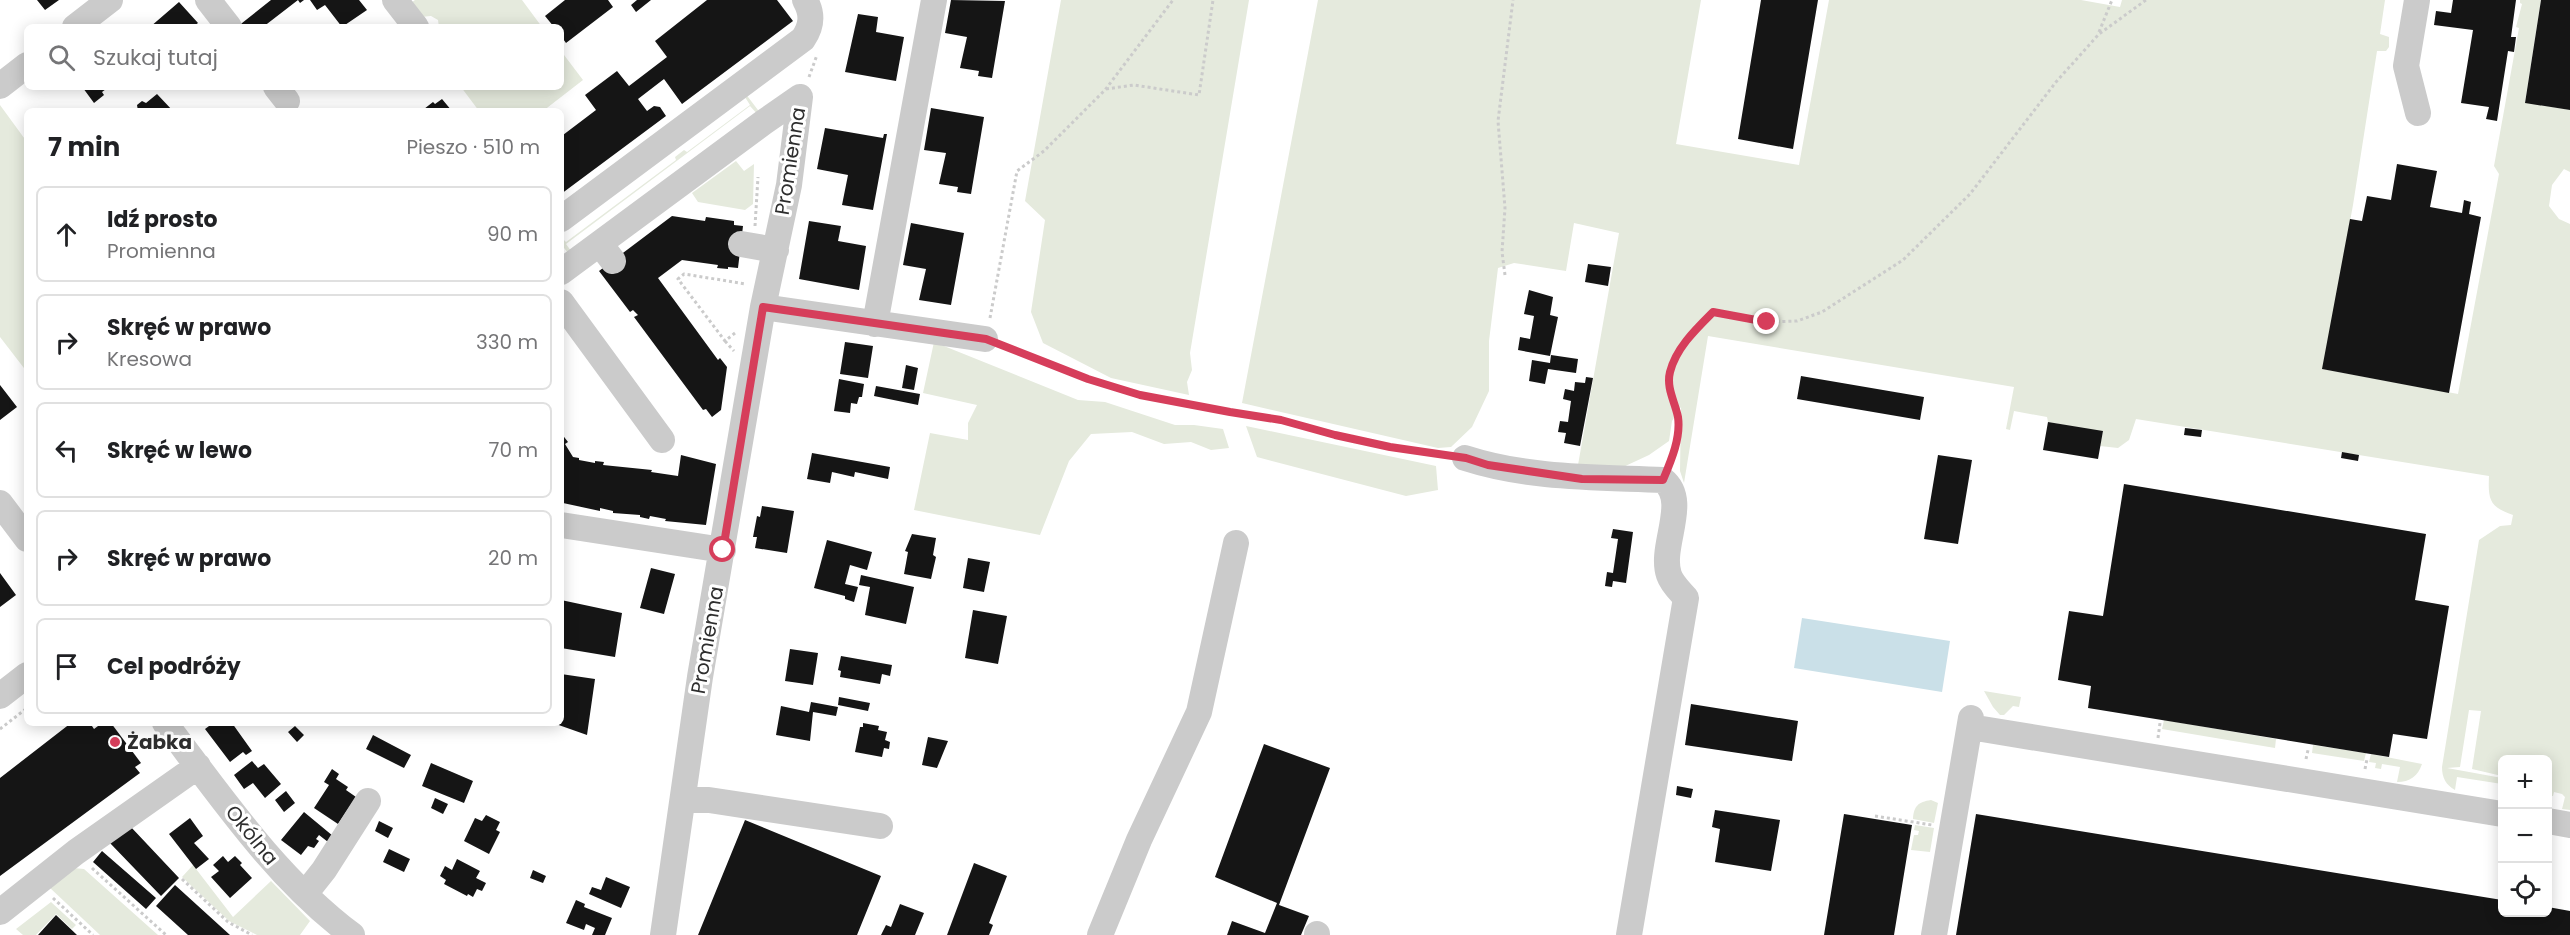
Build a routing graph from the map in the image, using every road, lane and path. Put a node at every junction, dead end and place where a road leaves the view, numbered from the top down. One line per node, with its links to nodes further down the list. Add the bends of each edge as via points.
1 (110, 0): 12 (street)
2 (208, 0): 13 (street)
3 (395, 0): 14 (street)
4 (805, 0): 17 (street, via 811,15 806,34)
5 (934, 0): 29 (street)
6 (1173, 0): 19 (path)
7 (1213, 0): 19 (path, via 1199,95 1134,85)
8 (1513, 0): 26 (path, via 1498,121 1505,208)
9 (2112, 0): 15 (path)
10 (2146, 0): 15 (path)
11 (2417, 0): 21 (street, via 2406,66)
12 (79, 24)
13 (227, 24)
14 (414, 24)
15 (2099, 34): 34 (path, via 2056,82 1970,194 1903,260 1822,312 1797,321 1767,322 1713,312 1691,334 1669,374 1678,419 1675,452)
16 (24, 67): 18 (street)
17 (767, 67): 20 (street); 23 (street)
18 (0, 86)
19 (1105, 90): 31 (path, via 1044,151 1017,171)
20 (800, 98): 24 (street, Promienna, via 789,185); 25 (street, via 764,122 606,252)
21 (2418, 113)
22 (759, 177): 24 (path)
23 (564, 217)
24 (756, 247): 28 (street, Promienna); 30 (path, via 748,284 684,274 678,279 725,341)
25 (564, 271)
26 (1505, 275)
27 (564, 306): 32 (street)
28 (763, 307): 29 (street); 39 (street, Promienna)
29 (875, 324): 31 (street)
30 (742, 327)
31 (986, 339): 33 (path, via 1140,395 1281,420 1390,447)
32 (662, 440)
33 (1466, 458): 34 (street, via 1582,479)
34 (1663, 480): 65 (street, via 1675,497 1666,561 1668,573 1686,598)
35 (0, 503): 37 (street)
36 (564, 525): 39 (street)
37 (24, 535)
38 (1236, 543): 64 (street, via 1199,712)
39 (723, 550): 46 (street, Promienna)
40 (24, 677): 41 (street)
41 (0, 696)
42 (24, 710): 44 (path)
43 (167, 726): 45 (street, Okólna)
44 (0, 729)
45 (198, 766): 54 (street); 57 (street, Okólna, via 256,842)
46 (682, 800): 52 (street, via 709,800); 63 (street, Promienna)
47 (368, 801): 57 (street)
48 (2498, 813): 66 (street, via 1970,723)
49 (1875, 816): 53 (path)
50 (2552, 822): 51 (street)
51 (2570, 825)
52 (880, 826)
53 (1937, 826)
54 (76, 852): 56 (street); 60 (path)
55 (182, 879): 61 (path, via 228,922)
56 (37, 883): 58 (street); 59 (path)
57 (305, 894): 62 (street, Okólna)
58 (0, 912)
59 (93, 935)
60 (166, 935)
61 (252, 935)
62 (352, 935)
63 (663, 935)
64 (1100, 935)
65 (1629, 935)
66 (1934, 935)

